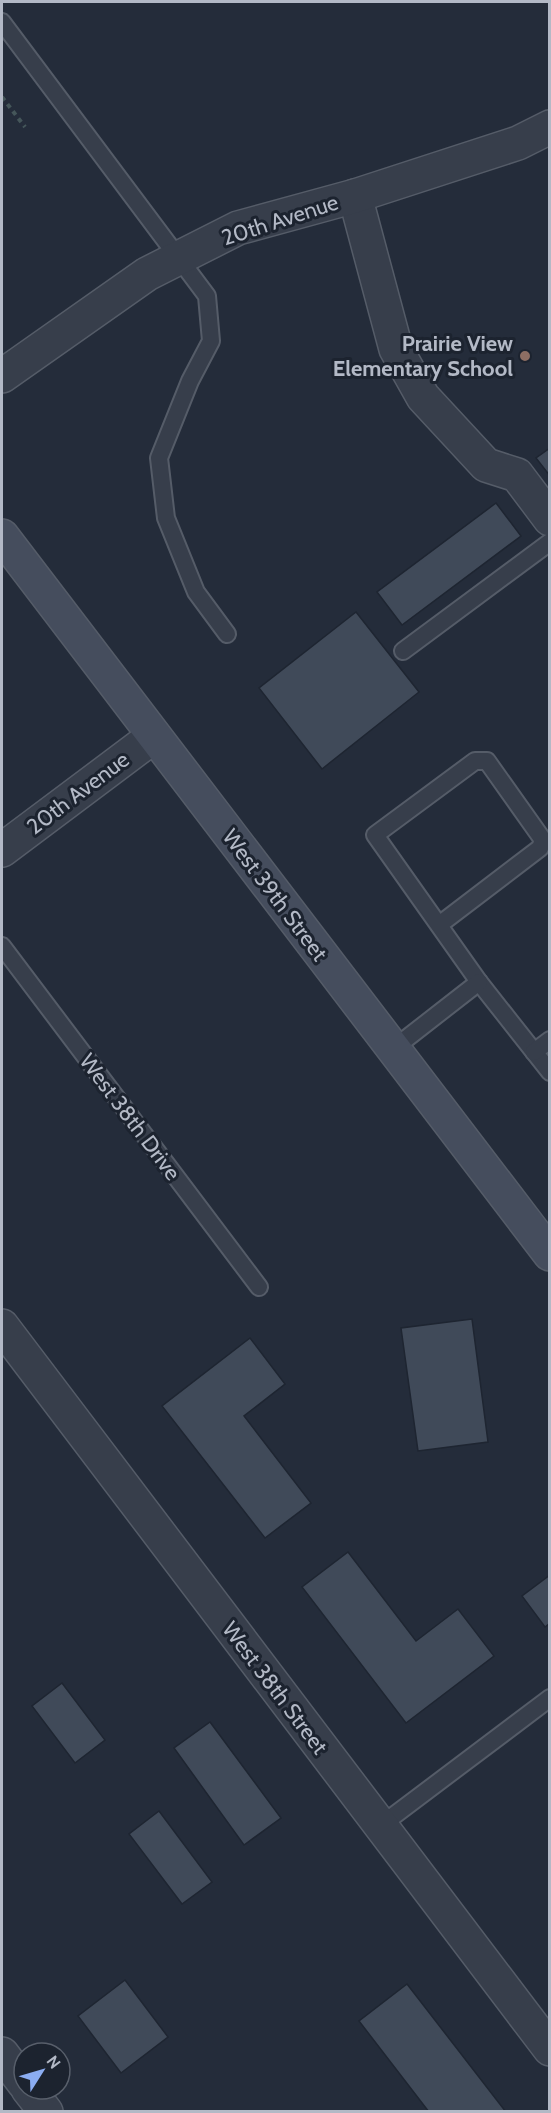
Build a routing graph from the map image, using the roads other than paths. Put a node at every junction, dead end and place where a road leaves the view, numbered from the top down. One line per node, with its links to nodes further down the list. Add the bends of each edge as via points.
1 (2, 22): 4 (lane)
2 (549, 127): 3 (street, 20th Avenue, via 518,143)
3 (356, 196): 4 (street, 20th Avenue, via 238,228); 6 (street, via 396,350 423,397 486,465 517,476)
4 (180, 257): 5 (street, 20th Avenue, via 147,274); 9 (lane, via 207,296 211,341 159,458 166,518 196,592)
5 (2, 375)
6 (549, 519)
7 (2, 536): 11 (main road, West 39th Street)
8 (549, 542): 10 (lane)
9 (228, 634)
10 (403, 651)
11 (154, 736): 12 (street, 20th Avenue); 17 (main road, West 39th Street)
12 (2, 850)
13 (439, 925): 13 (lane, via 540,848 543,840 487,761 475,760 375,835); 15 (lane)
14 (2, 946): 21 (lane, West 38th Drive)
15 (479, 982): 17 (lane); 18 (lane)
16 (549, 1040): 18 (lane)
17 (393, 1049): 20 (main road, West 39th Street)
18 (534, 1052): 19 (lane)
19 (549, 1072)
20 (549, 1254)
21 (259, 1287)
22 (2, 1326): 24 (street, West 38th Street)
23 (549, 1698): 24 (lane)
24 (380, 1826): 25 (street, West 38th Street)
25 (549, 2049)
26 (2, 2054): 27 (street)
27 (12, 2067)

